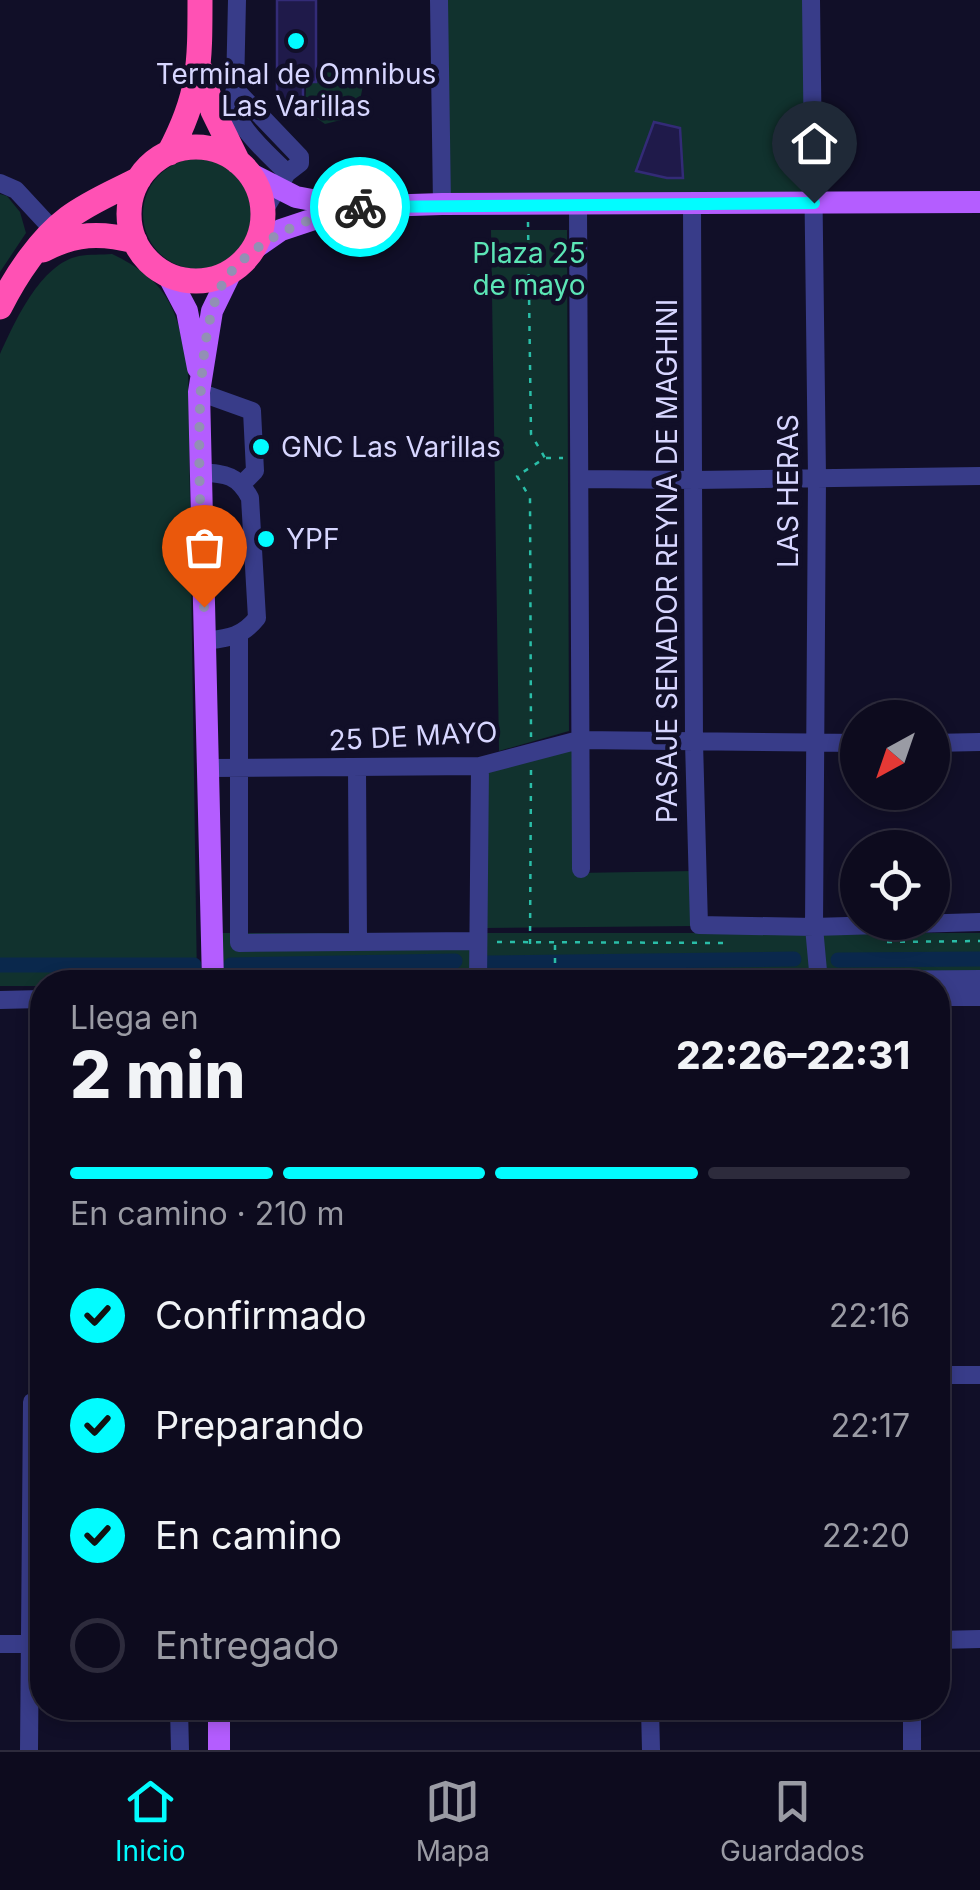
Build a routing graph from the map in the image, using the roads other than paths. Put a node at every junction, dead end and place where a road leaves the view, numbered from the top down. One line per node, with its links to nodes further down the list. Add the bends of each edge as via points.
1 (200, 0): 5 (highway)
2 (237, 0): 9 (street, via 234,113)
3 (439, 0): 13 (street)
4 (811, 0): 12 (street, LAS HERAS)
5 (200, 68): 6 (highway); 7 (highway, via 213,111)
6 (169, 153): 7 (highway, via 212,149); 8 (highway)
7 (243, 168): 9 (main road); 17 (highway, via 258,187)
8 (139, 179): 18 (highway); 19 (highway, via 129,209)
9 (281, 181): 16 (main road, via 315,202); 17 (street)
10 (0, 183): 18 (street, via 16,190)
11 (980, 202): 12 (main road)
12 (814, 203): 14 (main road); 28 (street, LAS HERAS)
13 (442, 204): 15 (main road); 16 (main road)
14 (692, 205): 15 (main road); 30 (street, PASAJE SENADOR REYNA DE MAGHINI)
15 (578, 206): 29 (street)
16 (349, 207): 20 (main road, via 281,230)
17 (263, 212): 20 (highway)
18 (54, 230): 21 (highway)
19 (135, 241): 21 (highway, via 78,235); 23 (highway)
20 (254, 248): 22 (highway)
21 (34, 255): 24 (highway)
22 (231, 272): 23 (highway, via 200,282); 25 (main road, via 212,310)
23 (168, 276): 25 (main road, via 187,312)
24 (0, 307)
25 (200, 387): 26 (main road); 31 (street, via 252,411 255,471)
26 (201, 472): 31 (street, via 230,474); 33 (main road)
27 (980, 476): 28 (street)
28 (816, 477): 30 (street); 38 (street, LAS HERAS)
29 (580, 478): 30 (street); 34 (street)
30 (695, 480): 35 (street, PASAJE SENADOR REYNA DE MAGHINI)
31 (243, 484): 32 (street, via 250,498 257,618)
32 (239, 635): 33 (street); 42 (street)
33 (205, 641): 41 (main road)
34 (579, 740): 35 (street, 25 DE MAYO); 40 (street, 25 DE MAYO); 44 (street)
35 (694, 742): 38 (street, 25 DE MAYO); 46 (street, PASAJE SENADOR REYNA DE MAGHINI, via 699,926)
36 (950, 742): 37 (street)
37 (980, 742)
38 (816, 743): 39 (street, 25 DE MAYO); 46 (street, LAS HERAS)
39 (840, 743)
40 (480, 766): 43 (street, 25 DE MAYO); 48 (street)
41 (208, 768): 42 (street, 25 DE MAYO); 49 (main road)
42 (239, 768): 43 (street, 25 DE MAYO); 47 (street, via 239,943)
43 (358, 768): 47 (street)
44 (581, 869)
45 (980, 922): 46 (street)
46 (814, 927): 51 (street, LAS HERAS)
47 (358, 942): 48 (street)
48 (478, 942): 50 (street)
49 (214, 970)
50 (478, 970)
51 (818, 970)
52 (980, 978): 53 (street)
53 (950, 979)
54 (950, 997): 55 (street)
55 (980, 997)
56 (30, 999): 57 (street)
57 (0, 1000)
58 (950, 1374): 59 (street)
59 (980, 1375)
60 (950, 1640): 61 (street)
61 (980, 1640)
62 (0, 1644): 63 (street)
63 (30, 1644)
64 (31, 1720): 69 (street)
65 (180, 1720): 70 (street)
66 (219, 1720): 71 (main road)
67 (650, 1720): 72 (street)
68 (912, 1720): 73 (street)
69 (29, 1750)
70 (180, 1750)
71 (219, 1750)
72 (650, 1750)
73 (912, 1750)

